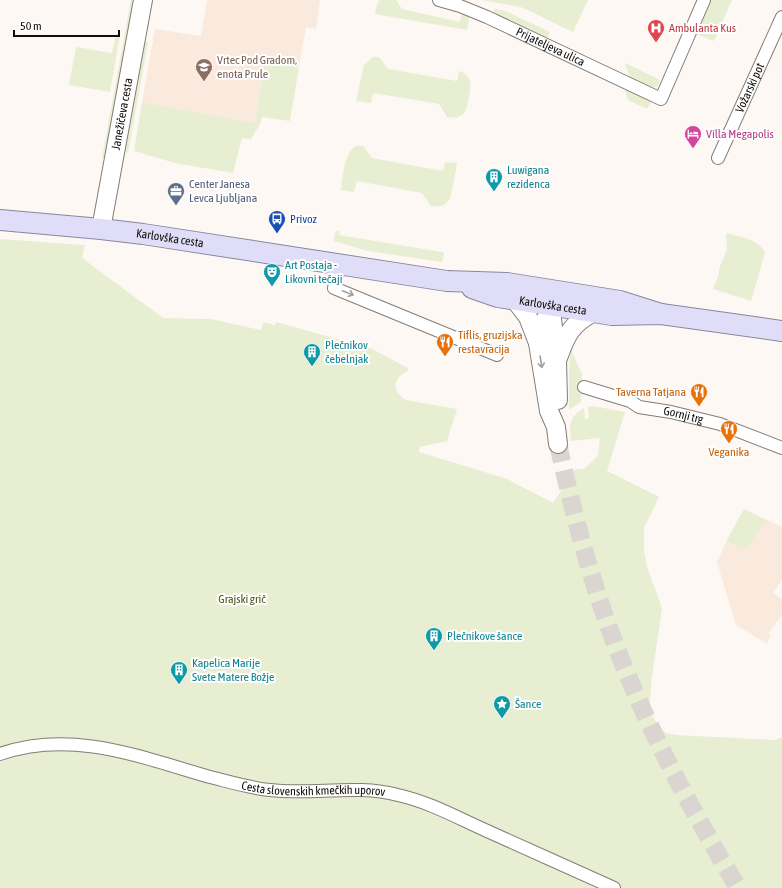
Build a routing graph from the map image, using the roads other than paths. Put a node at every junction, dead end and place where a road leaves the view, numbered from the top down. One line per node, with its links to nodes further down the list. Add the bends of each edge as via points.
1 (143, 0): 7 (main road, Janežičeva cesta)
2 (439, 0): 3 (street, Prijateljeva ulica, via 487,17 661,99)
3 (704, 0)
4 (782, 17): 5 (street, Vožarski pot)
5 (718, 158)
6 (0, 220): 7 (main road, Karlovška cesta)
7 (101, 229): 8 (main road, Karlovška cesta)
8 (339, 264): 9 (main road, Karlovška cesta); 16 (street, one-way to 16, via 334,288)
9 (447, 281): 10 (main road, Karlovška cesta, via 507,283); 11 (main road, Karlovška cesta)
10 (536, 288): 12 (main road, Karlovška cesta); 13 (main road)
11 (515, 300): 13 (main road, Karlovška cesta); 15 (main road, via 528,318)
12 (590, 304): 13 (main road, Karlovška cesta); 14 (main road, Karlovška cesta, via 620,301 662,314); 17 (main road, via 566,336)
13 (551, 308): 15 (main road); 17 (main road)
14 (782, 331)
15 (538, 343): 17 (main road, one-way to 17, via 549,411 557,436)
16 (497, 355)
17 (557, 361)
18 (584, 387): 19 (street, Gornji trg, via 630,400 639,408 670,412 720,424)
19 (782, 448)
20 (0, 754): 21 (street, Cesta slovenskih kmečkih uporov, via 24,747 71,743 89,745 240,785 270,790 382,791 446,811)
21 (614, 888)

